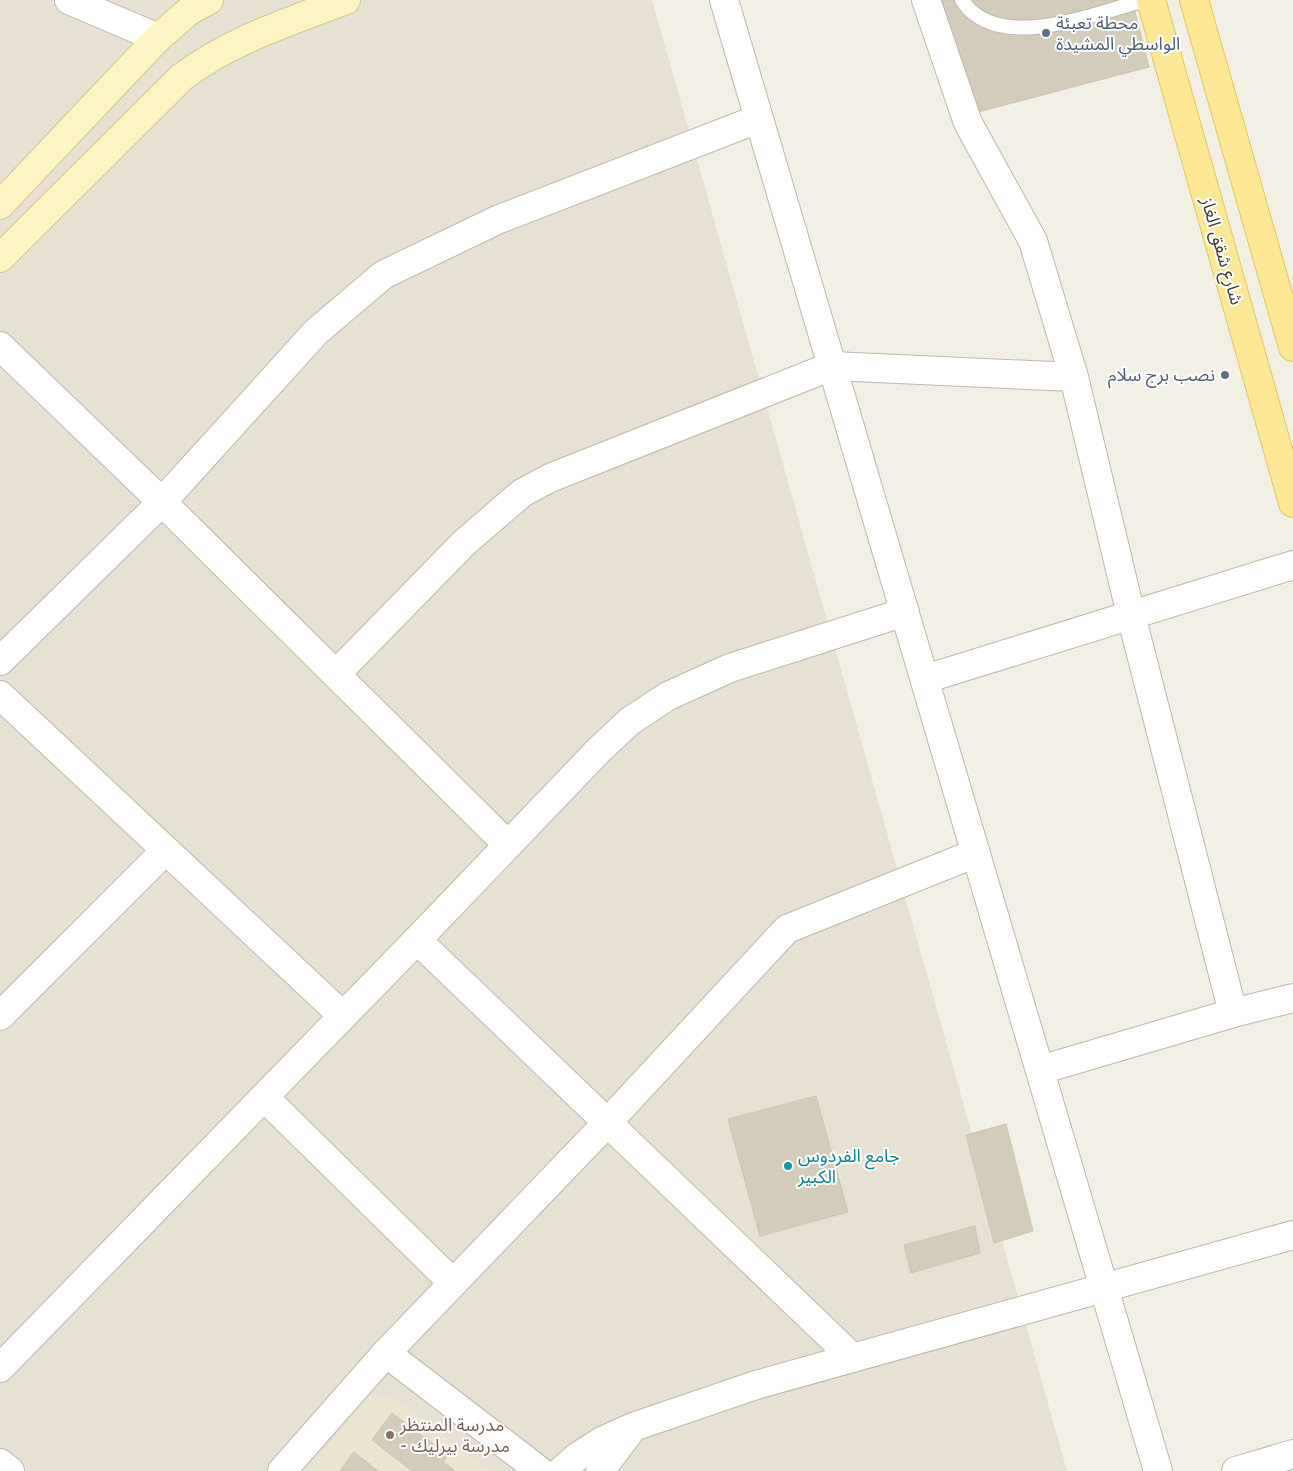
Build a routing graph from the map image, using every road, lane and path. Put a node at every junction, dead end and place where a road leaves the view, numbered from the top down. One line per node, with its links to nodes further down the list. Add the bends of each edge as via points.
1 (69, 0): 10 (street)
2 (209, 0): 10 (street, via 189,11)
3 (346, 0): 13 (street, via 238,42 209,57 182,77)
4 (724, 0): 11 (street)
5 (926, 0): 17 (street, via 968,122 1033,241)
6 (962, 0): 7 (lane, via 976,17 1002,26 1036,29)
7 (1146, 0)
8 (1151, 0): 19 (main road, شارع شقق الغاز)
9 (1194, 0): 15 (main road)
10 (158, 38): 12 (street)
11 (758, 119): 16 (street); 18 (street, via 497,220 383,275 316,332)
12 (5, 194)
13 (0, 258)
14 (0, 346): 18 (street)
15 (1293, 347)
16 (832, 366): 17 (street); 21 (street); 24 (street, via 550,478 522,493 464,543)
17 (1074, 377): 22 (street)
18 (162, 502): 23 (street); 24 (street)
19 (1293, 503)
20 (1293, 565): 22 (street)
21 (905, 612): 25 (street); 27 (street, via 730,668 668,696 630,721)
22 (1131, 615): 25 (street); 32 (street)
23 (0, 661)
24 (336, 674): 27 (street)
25 (925, 679): 29 (street)
26 (0, 695): 28 (street)
27 (508, 845): 30 (street)
28 (165, 850): 33 (street); 34 (street)
29 (976, 853): 35 (street); 37 (street, via 787,929)
30 (417, 940): 34 (street); 37 (street)
31 (1293, 998): 32 (street)
32 (1232, 1013): 35 (street)
33 (0, 1016)
34 (343, 1016): 36 (street)
35 (1040, 1070): 40 (street)
36 (264, 1097): 39 (street); 43 (street)
37 (607, 1123): 39 (street); 42 (street)
38 (1293, 1235): 40 (street)
39 (453, 1283): 41 (street)
40 (1104, 1288): 42 (street); 52 (street)
41 (386, 1353): 48 (street); 49 (street)
42 (853, 1358): 44 (street, via 756,1385)
43 (0, 1368)
44 (634, 1427): 50 (street, via 602,1441); 51 (street)
45 (1293, 1454): 53 (street)
46 (0, 1463): 47 (street)
47 (10, 1471)
48 (282, 1471)
49 (540, 1471)
50 (561, 1471)
51 (600, 1471)
52 (1158, 1471)
53 (1236, 1471)

